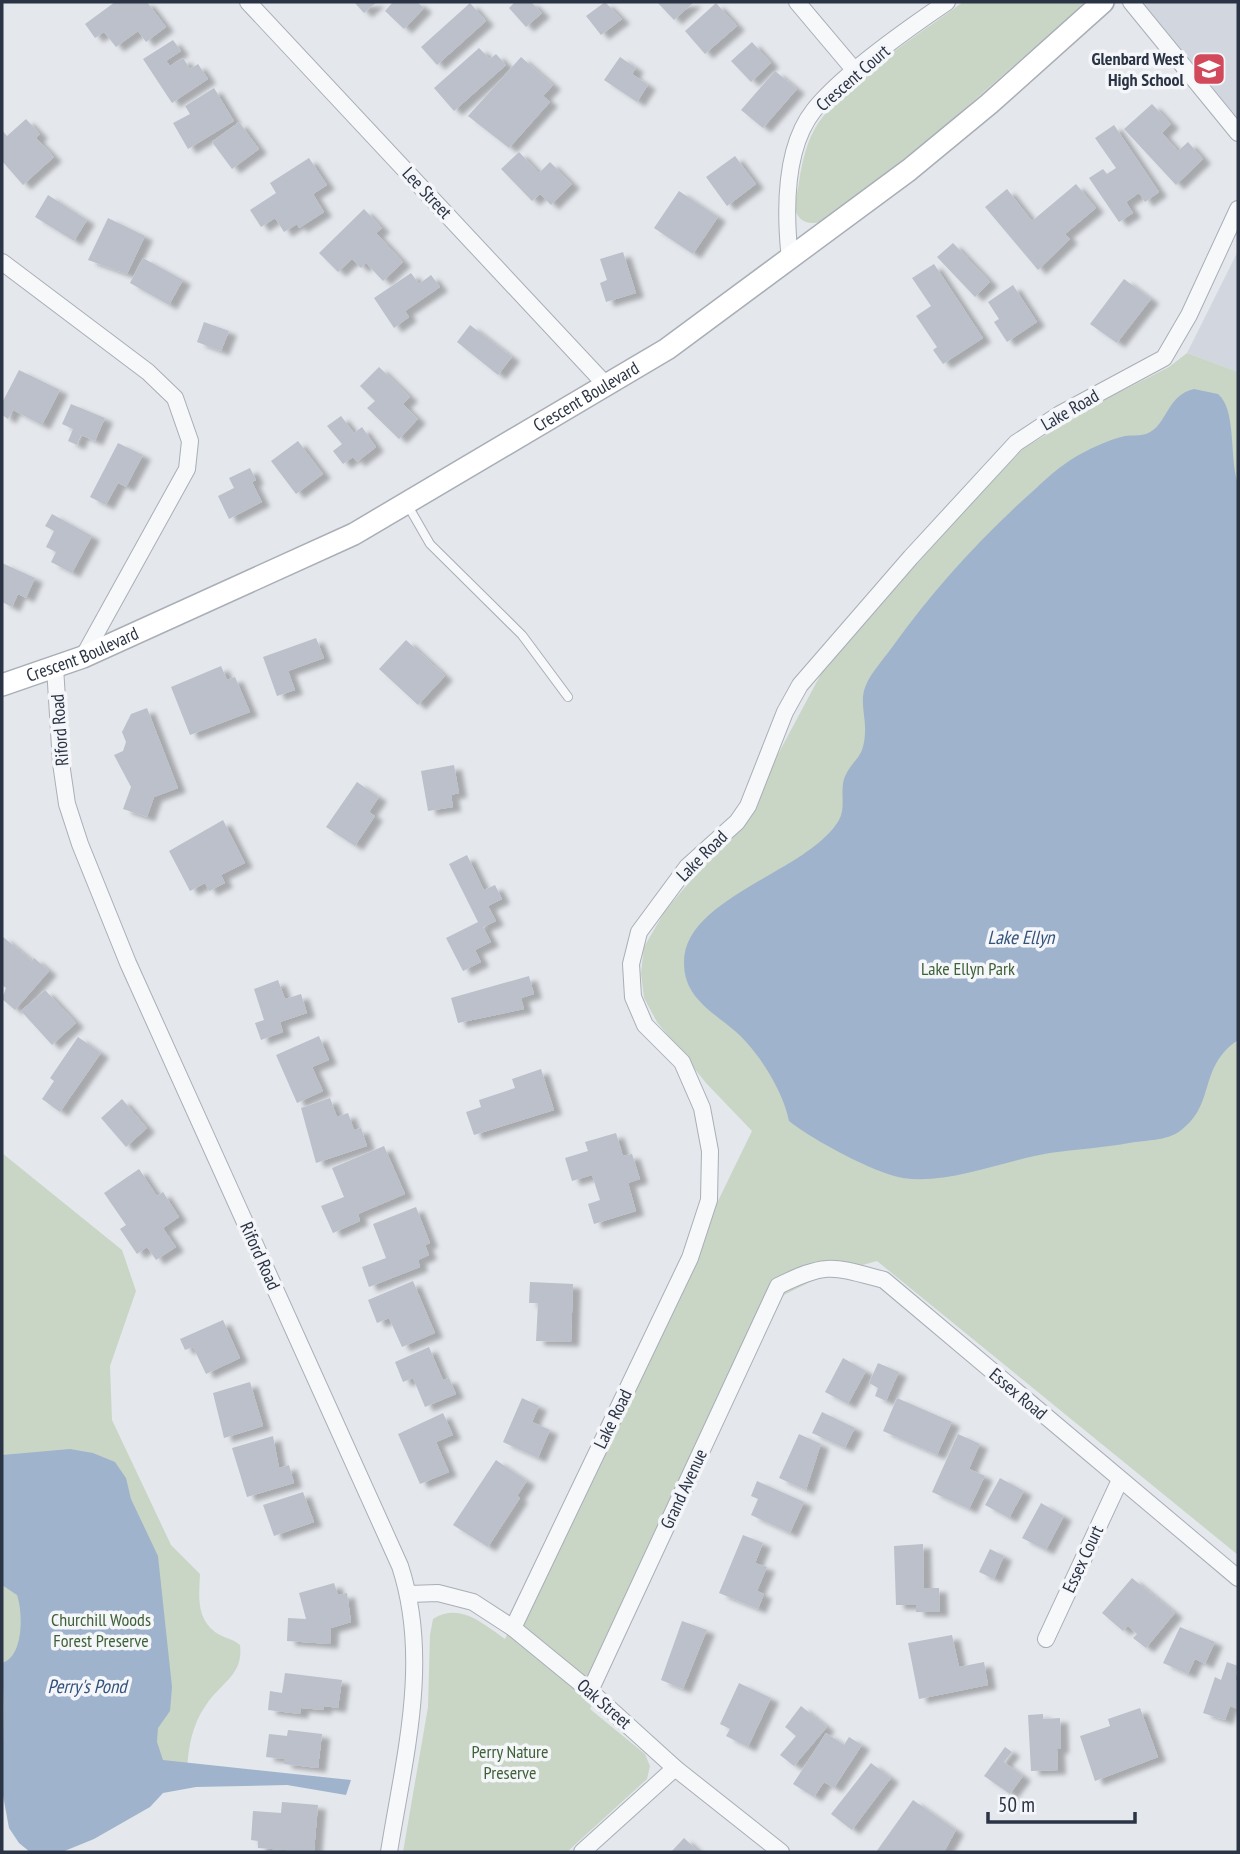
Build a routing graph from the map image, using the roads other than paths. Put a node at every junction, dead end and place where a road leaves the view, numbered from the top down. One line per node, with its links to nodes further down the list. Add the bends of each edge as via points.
1 (248, 2): 11 (street, Lee Street)
2 (797, 2): 6 (street)
3 (947, 2): 6 (street, Crescent Court)
4 (1103, 2): 9 (street, Crescent Boulevard, via 979,113)
5 (1130, 2): 7 (street)
6 (856, 72): 9 (street, Crescent Court, via 814,111 798,145 785,215)
7 (1238, 132)
8 (1238, 209): 21 (street, Lake Road, via 1164,358 1016,443 911,557 800,685 737,822 687,867 639,932 631,964 633,997 645,1025 682,1062 702,1108 710,1151 709,1200 690,1258)
9 (790, 260): 11 (street, Crescent Boulevard, via 667,349)
10 (2, 262): 13 (street, via 148,372 175,398 189,434 187,469)
11 (606, 385): 12 (street, Crescent Boulevard)
12 (407, 504): 13 (street, Crescent Boulevard, via 306,558); 16 (lane, via 430,544 522,635)
13 (83, 657): 14 (street, Crescent Boulevard)
14 (55, 667): 15 (street, Crescent Boulevard); 20 (street, Riford Road, via 61,763 67,804 80,844 123,952)
15 (2, 685)
16 (568, 696)
17 (778, 1286): 18 (street, Essex Road, via 814,1269 842,1268 884,1280); 23 (street, Grand Avenue)
18 (1120, 1480): 19 (street, Essex Road); 22 (street, Essex Court)
19 (1238, 1578)
20 (409, 1594): 21 (street, Oak Street, via 438,1593 473,1602); 25 (street, Riford Road, via 416,1656 413,1698)
21 (513, 1628): 23 (street, Oak Street)
22 (1046, 1639)
23 (590, 1691): 24 (street, Oak Street)
24 (675, 1768): 26 (street); 27 (street, Oak Street)
25 (389, 1852)
26 (582, 1852)
27 (780, 1852)

